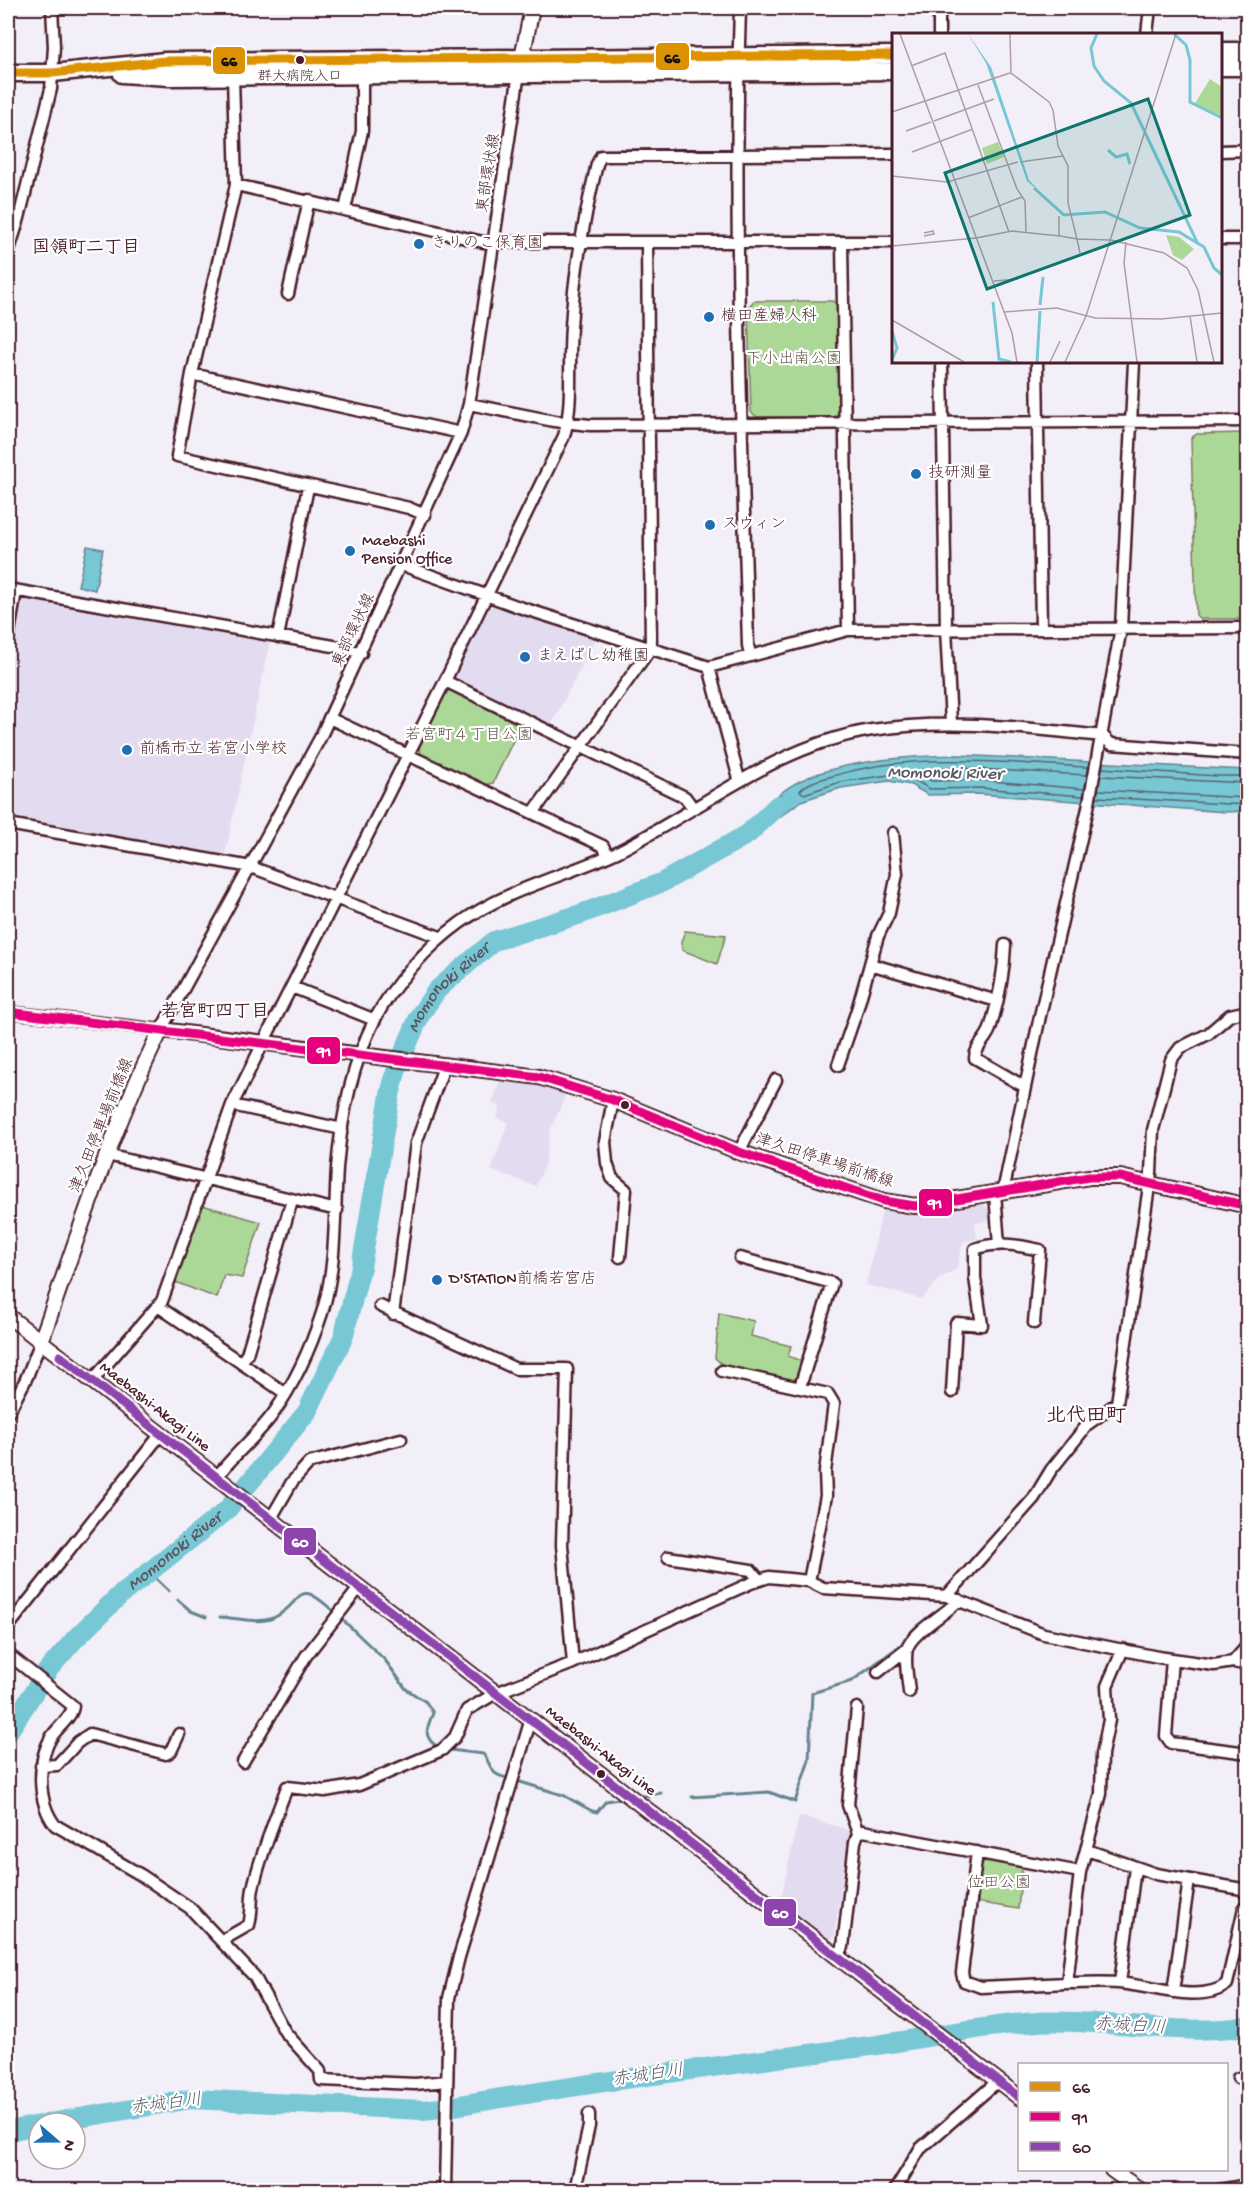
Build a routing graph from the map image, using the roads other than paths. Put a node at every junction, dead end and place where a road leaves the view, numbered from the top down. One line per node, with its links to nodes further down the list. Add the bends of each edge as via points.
1 (52, 8): 16 (street)
2 (532, 8): 12 (main road)
3 (741, 8): 11 (street)
4 (939, 8): 6 (street)
5 (1150, 8): 7 (street)
6 (939, 33)
7 (1147, 33)
8 (1222, 51): 9 (highway)
9 (1248, 51)
10 (892, 55): 11 (highway)
11 (739, 65): 12 (highway); 15 (highway); 23 (street)
12 (520, 66): 16 (highway, via 165,62); 18 (highway); 29 (street, 東部環状線)
13 (1222, 67): 14 (highway)
14 (1248, 67)
15 (892, 71)
16 (62, 72): 17 (highway); 19 (highway); 35 (street)
17 (8, 73)
18 (362, 75): 19 (highway); 26 (street, via 362,130)
19 (232, 76): 24 (street)
20 (1248, 150): 21 (street)
21 (1222, 151)
22 (892, 154): 23 (street)
23 (739, 156): 33 (street); 34 (street, via 601,156)
24 (236, 186): 25 (street); 40 (street)
25 (309, 200): 26 (street); 36 (street)
26 (345, 210): 29 (street, via 483,242)
27 (1222, 239): 28 (street)
28 (1248, 239)
29 (494, 241): 34 (street); 41 (street, 東部環状線)
30 (842, 242): 31 (street); 33 (street); 47 (street)
31 (892, 242)
32 (646, 243): 33 (street); 34 (street); 45 (street)
33 (739, 243): 46 (street)
34 (578, 244): 44 (street, via 570,327)
35 (8, 248)
36 (288, 294)
37 (942, 363): 48 (street)
38 (1037, 363): 49 (street)
39 (1134, 363): 43 (street)
40 (192, 374): 50 (street); 51 (street, via 177,456)
41 (469, 404): 44 (street); 50 (street, 東部環状線)
42 (1248, 421): 43 (street)
43 (1131, 423): 49 (street); 57 (street)
44 (568, 424): 45 (street); 55 (street)
45 (648, 424): 46 (street); 63 (street)
46 (742, 424): 47 (street); 65 (street)
47 (843, 424): 48 (street); 60 (street)
48 (943, 424): 49 (street); 59 (street)
49 (1037, 424): 56 (street)
50 (461, 433): 52 (street, 東部環状線)
51 (308, 487): 52 (street, via 409,508); 61 (street)
52 (425, 515): 53 (street, 東部環状線)
53 (402, 565): 55 (street); 64 (street, 東部環状線)
54 (12, 590): 61 (street); 62 (street)
55 (486, 596): 63 (street); 67 (street)
56 (1041, 628): 57 (street); 59 (street)
57 (1121, 628): 58 (street); 70 (street)
58 (1248, 628)
59 (946, 629): 60 (street); 69 (street)
60 (848, 630): 65 (street)
61 (278, 637): 64 (street)
62 (8, 639)
63 (651, 648): 66 (street); 71 (street)
64 (361, 654): 68 (street, 東部環状線)
65 (750, 655): 66 (street)
66 (709, 667): 74 (street)
67 (445, 681): 71 (street); 73 (street)
68 (329, 718): 73 (street); 80 (street, 東部環状線)
69 (951, 723): 70 (street); 74 (street, via 851,735 811,747)
70 (1103, 736): 72 (street, via 1111,744); 96 (street)
71 (580, 746): 75 (street, via 686,797); 76 (street)
72 (1248, 754)
73 (406, 756): 76 (street); 81 (street)
74 (739, 779): 75 (street)
75 (693, 808): 79 (street)
76 (533, 813): 79 (street, via 603,846)
77 (8, 824): 80 (street)
78 (893, 832): 84 (street, via 897,879 890,913 880,929)
79 (608, 856): 82 (street, via 482,909)
80 (251, 867): 81 (street); 90 (street, 東部環状線)
81 (338, 897): 82 (street); 85 (street)
82 (440, 937): 89 (street, via 409,971)
83 (1005, 945): 86 (street)
84 (870, 964): 86 (street); 94 (street)
85 (292, 987): 89 (street); 91 (street)
86 (997, 1001): 96 (street, via 989,1031 975,1058)
87 (1248, 1011): 103 (street, via 1230,1015 1172,1056 1155,1119)
88 (10, 1012): 90 (street)
89 (375, 1020): 92 (street)
90 (161, 1030): 91 (main road); 101 (main road, 津久田停車場前橋線)
91 (264, 1042): 92 (main road); 98 (street)
92 (361, 1054): 93 (main road, 津久田停車場前橋線); 99 (street)
93 (440, 1063): 97 (main road, 津久田停車場前橋線, via 539,1077); 113 (street, via 417,1143)
94 (838, 1065)
95 (776, 1080): 100 (street)
96 (1025, 1087): 104 (street)
97 (613, 1100): 100 (main road, 津久田停車場前橋線); 109 (street, via 605,1142 612,1178 626,1190)
98 (232, 1105): 99 (street); 102 (street)
99 (342, 1129): 107 (street)
100 (739, 1152): 104 (main road, 津久田停車場前橋線, via 884,1201 915,1206)
101 (107, 1155): 102 (street); 116 (main road, 津久田停車場前橋線)
102 (204, 1180): 105 (street); 111 (street)
103 (1149, 1182): 104 (main road, 津久田停車場前橋線, via 1089,1177); 106 (main road, 津久田停車場前橋線); 132 (street, via 1118,1402 1088,1424 1034,1498)
104 (999, 1193): 108 (street)
105 (292, 1200): 107 (street); 117 (street, via 247,1354)
106 (1248, 1206)
107 (337, 1210): 122 (street, via 336,1242 322,1311)
108 (999, 1245): 115 (street, via 1040,1250); 121 (street, via 975,1249 982,1324 956,1323)
109 (620, 1257)
110 (740, 1258): 120 (street, via 832,1283)
111 (158, 1306): 117 (street); 119 (street)
112 (380, 1306): 113 (street)
113 (393, 1314): 141 (street, via 516,1369 567,1369 562,1545)
114 (8, 1316): 116 (main road, Maebashi-Akagi Line)
115 (1034, 1323)
116 (41, 1341): 119 (main road, Maebashi-Akagi Line); 123 (street)
117 (241, 1363): 122 (street)
118 (722, 1371): 120 (street)
119 (92, 1381): 124 (main road, Maebashi-Akagi Line)
120 (800, 1387): 130 (street, via 828,1394 834,1404 825,1472 826,1496)
121 (952, 1392)
122 (285, 1393): 126 (street)
123 (8, 1413)
124 (160, 1435): 126 (main road, Maebashi-Akagi Line); 134 (street)
125 (400, 1439): 127 (street, via 309,1464)
126 (219, 1480): 127 (main road, Maebashi-Akagi Line)
127 (265, 1516): 131 (main road, Maebashi-Akagi Line)
128 (668, 1557): 129 (street, via 751,1570)
129 (759, 1580): 130 (street, via 769,1577); 141 (street)
130 (809, 1581): 132 (street, via 824,1588)
131 (359, 1588): 145 (main road, Maebashi-Akagi Line); 150 (street, via 306,1656)
132 (947, 1596): 133 (street)
133 (959, 1600): 136 (street, via 945,1615 917,1633); 137 (street, via 1044,1634)
134 (8, 1627)
135 (1248, 1645): 140 (street)
136 (908, 1649): 143 (street); 144 (street)
137 (1123, 1649): 139 (street); 153 (street, via 1107,1686 1109,1720 1102,1754 1101,1794)
138 (8, 1654): 151 (street, via 73,1709 50,1738)
139 (1172, 1659): 140 (street, via 1214,1665); 149 (street, via 1166,1736 1171,1743)
140 (1233, 1662): 142 (street)
141 (573, 1663): 145 (street)
142 (1248, 1665)
143 (878, 1672)
144 (909, 1692)
145 (496, 1693): 147 (main road, Maebashi-Akagi Line); 160 (street, via 467,1710 455,1737 442,1750 359,1785 326,1791 287,1787 261,1855 249,1925)
146 (857, 1708): 152 (street, via 848,1805)
147 (531, 1719): 161 (main road, Maebashi-Akagi Line); 166 (street, via 456,1967 449,1998)
148 (179, 1734): 151 (street, via 166,1754 90,1734 57,1765)
149 (1248, 1753)
150 (243, 1762)
151 (41, 1766): 160 (street, via 48,1812 55,1824 189,1908)
152 (857, 1838): 154 (street, via 869,1831); 161 (street, via 843,1947)
153 (1087, 1850): 155 (street); 156 (street)
154 (976, 1852): 156 (street); 162 (street, via 964,1982 981,1987)
155 (1135, 1868): 157 (street); 163 (street)
156 (1080, 1872): 162 (street)
157 (1189, 1880): 158 (street, via 1242,1889); 164 (street)
158 (1248, 1896)
159 (1248, 1903): 164 (street, via 1227,1984 1217,1992)
160 (221, 1941): 166 (street, via 254,1976 285,2032 320,2071 321,2080)
161 (838, 1957): 165 (main road, Maebashi-Akagi Line)
162 (1067, 1983): 163 (street)
163 (1120, 1983): 164 (street)
164 (1173, 1992)
165 (998, 2081): 167 (main road); 173 (street, via 920,2149)
166 (447, 2083): 171 (street)
167 (1018, 2096)
168 (589, 2114): 172 (street)
169 (1115, 2171): 174 (main road)
170 (1248, 2186): 175 (street)
171 (445, 2190)
172 (575, 2190)
173 (895, 2190)
174 (1140, 2190)
175 (1219, 2190)

